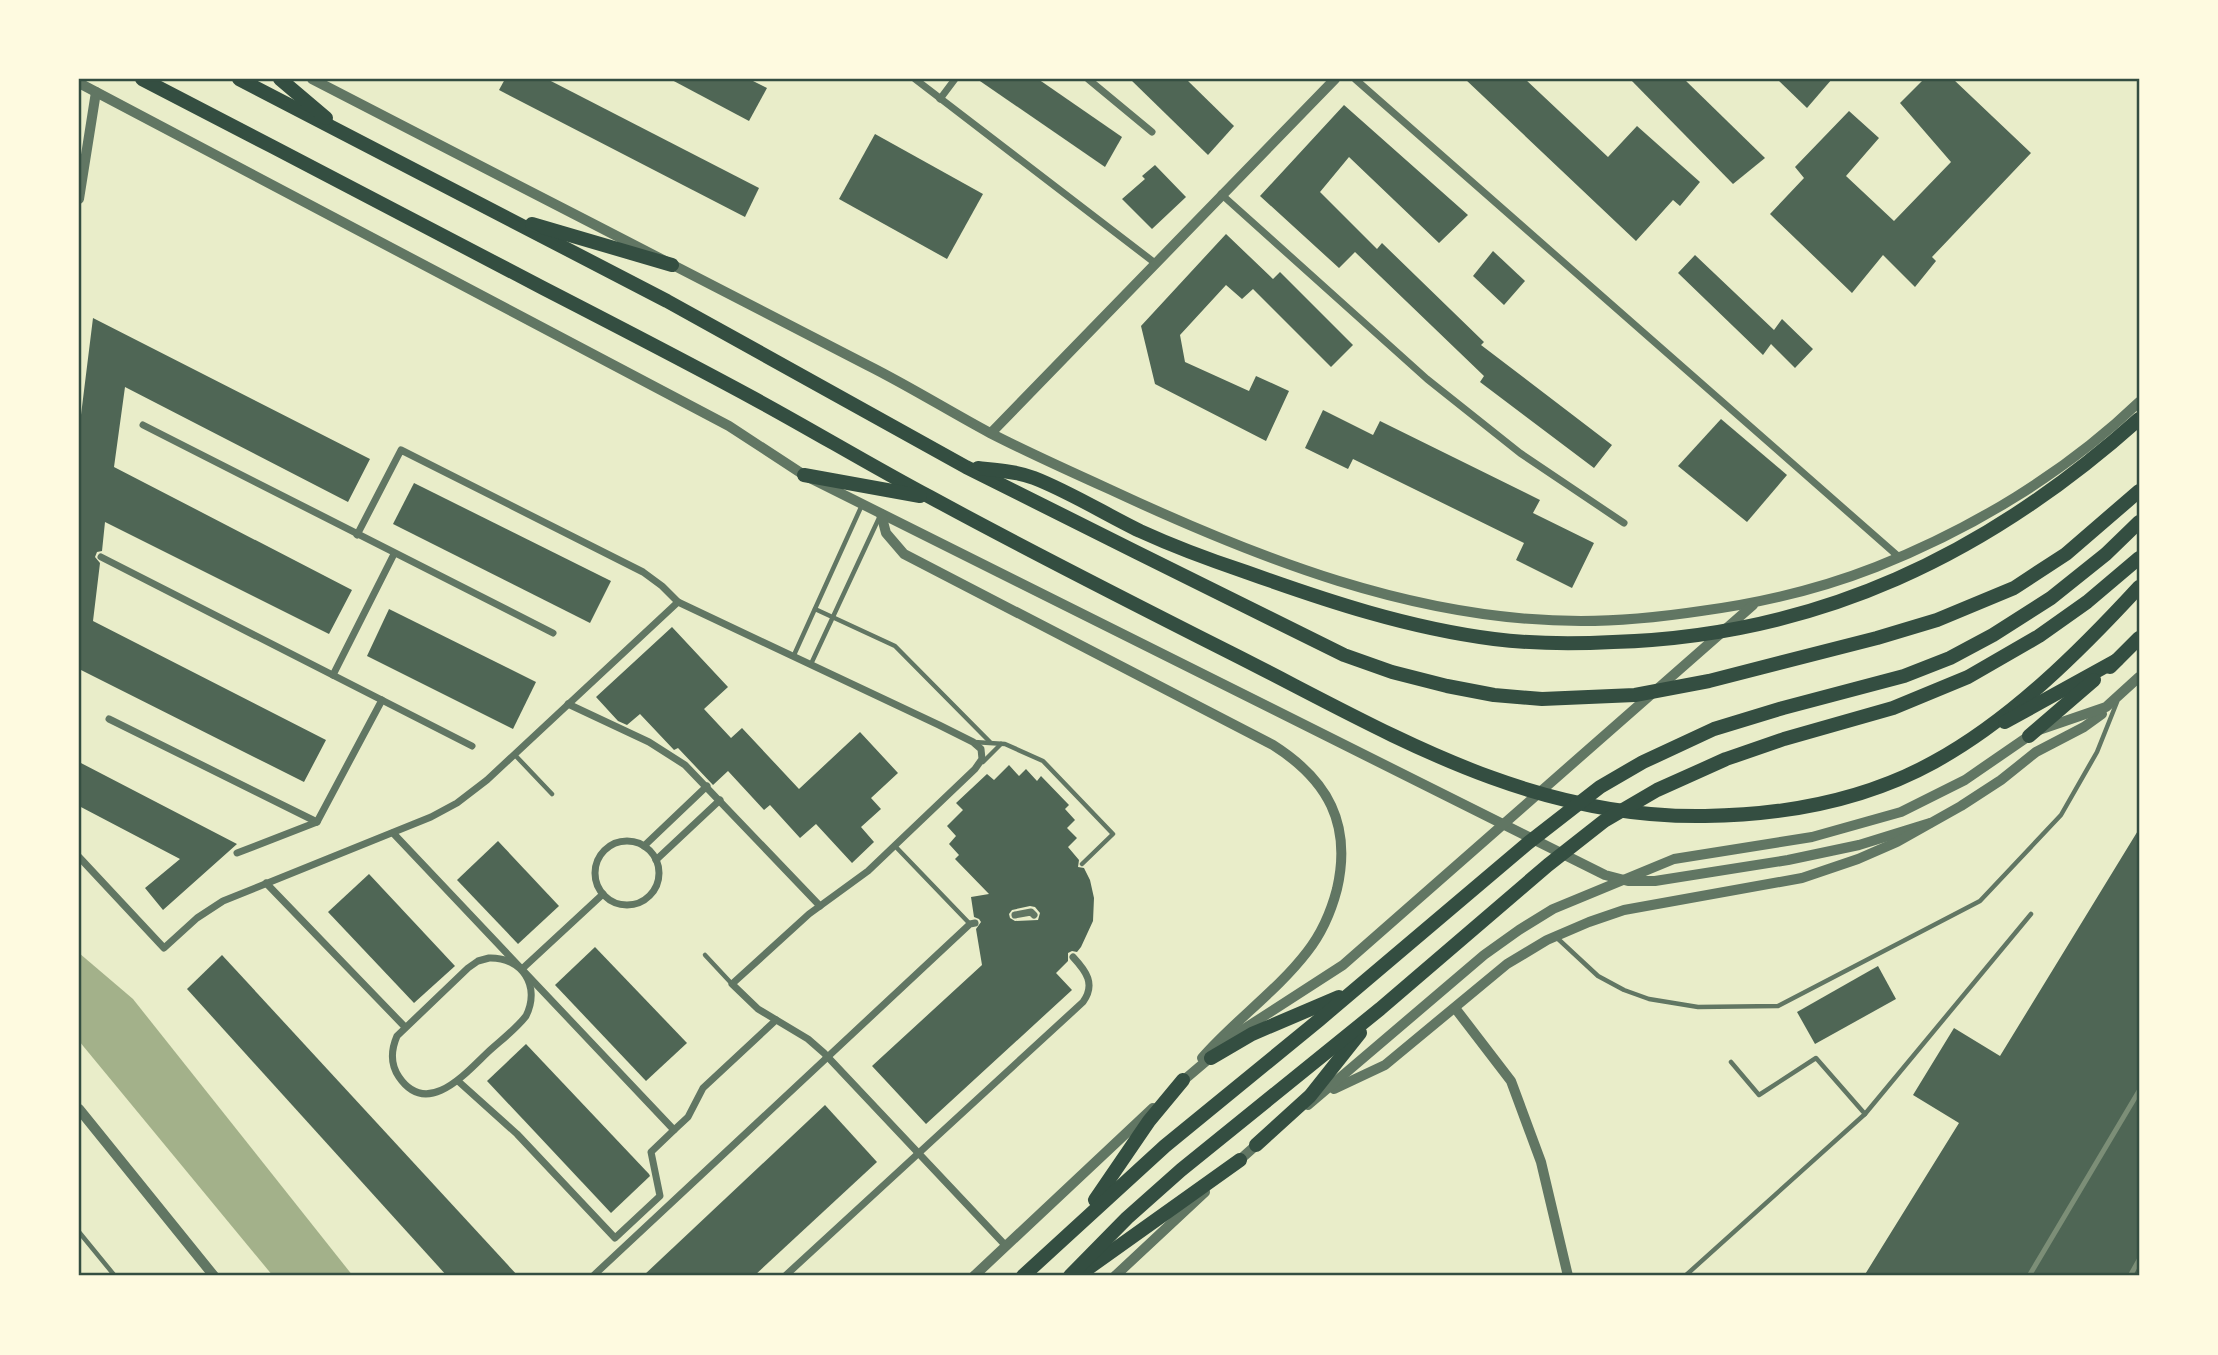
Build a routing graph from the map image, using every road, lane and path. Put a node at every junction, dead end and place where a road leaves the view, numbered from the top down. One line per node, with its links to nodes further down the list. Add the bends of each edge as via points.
1 (142, 79): 27 (highway, via 749,396)
2 (239, 79): 14 (highway)
3 (280, 79): 14 (highway)
4 (312, 79): 19 (street)
5 (915, 79): 12 (street)
6 (955, 79): 12 (street)
7 (1088, 79): 13 (street)
8 (1335, 79): 15 (street)
9 (1355, 79): 35 (street)
10 (79, 83): 11 (street)
11 (96, 92): 16 (street); 25 (street, via 729,426)
12 (940, 99): 18 (street)
13 (1152, 132)
14 (346, 134): 17 (highway)
15 (1221, 194): 18 (street); 30 (street, via 1427,379 1520,453)
16 (79, 199)
17 (498, 215): 19 (highway); 24 (highway, via 667,301)
18 (1155, 263): 23 (street)
19 (671, 264): 23 (street)
20 (2139, 402): 35 (street, via 2017,496)
21 (2139, 419): 24 (highway, via 2072,476 2009,520 1947,556 1879,587 1832,605 1750,626 1596,643 1494,639 1368,613 1156,538 1034,478)
22 (143, 425): 32 (street)
23 (991, 433): 39 (street, via 1213,535 1320,575 1432,605 1583,621)
24 (966, 467): 26 (highway, via 1354,659 1459,689 1565,699 1656,692 1927,623 2014,588 2066,554)
25 (804, 475): 27 (highway); 28 (street)
26 (2139, 491)
27 (930, 498): 58 (highway, via 1463,768 1556,800 1671,815 1747,814 1827,802 1910,774)
28 (863, 505): 29 (street); 40 (lane)
29 (881, 514): 41 (lane); 65 (street, via 1605,875 1639,882 1802,858); 93 (street, via 888,536 904,555 1268,742 1300,764 1329,799 1342,847 1338,883 1326,922 1303,957)
30 (1624, 523)
31 (2139, 523): 85 (highway, via 2051,598 1964,652 1912,673 1726,725 1629,769 1563,814)
32 (357, 535): 33 (street); 38 (street, via 401,450 645,573)
33 (394, 554): 42 (street); 47 (street)
34 (101, 557): 47 (street)
35 (1899, 558): 39 (street)
36 (2139, 558): 86 (highway, via 2028,643 1943,689 1737,754 1631,804 1558,857)
37 (2139, 587): 58 (highway, via 2026,696)
38 (678, 602): 44 (street); 51 (street)
39 (1755, 603): 91 (street, via 1343,965 1244,1029)
40 (815, 609): 41 (lane); 44 (lane)
41 (834, 618): 46 (lane); 55 (lane, via 895,646)
42 (553, 633)
43 (2139, 638): 45 (highway)
44 (794, 655): 46 (street)
45 (2117, 660): 53 (highway); 58 (highway)
46 (811, 664): 54 (street)
47 (333, 675): 50 (street)
48 (2139, 677): 49 (street)
49 (2119, 698): 53 (street, via 2099,711); 65 (street, via 2084,727 2039,750); 80 (lane, via 2097,752 2061,815 1979,901 1778,1006 1698,1007 1649,999 1598,976)
50 (382, 700): 57 (street); 64 (street)
51 (568, 704): 59 (street); 61 (street, via 667,752)
52 (109, 719): 64 (street)
53 (2029, 736): 95 (street, via 1965,780 1901,813 1812,836 1674,859 1560,905 1488,952)
54 (970, 740): 55 (lane); 60 (street, via 982,753)
55 (990, 742): 56 (lane)
56 (1002, 743): 60 (lane); 72 (lane, via 1048,765 1113,834)
57 (472, 746)
58 (1955, 750)
59 (514, 754): 62 (lane); 66 (street, via 457,803)
60 (974, 771): 68 (street)
61 (707, 786): 63 (street); 67 (street)
62 (552, 794)
63 (720, 800): 71 (street); 75 (street)
64 (317, 822): 69 (street)
65 (1930, 823): 80 (street, via 1871,854 1815,875 1635,908)
66 (393, 833): 73 (street); 83 (street)
67 (644, 846): 71 (street); 74 (street, via 620,841 602,853 595,874)
68 (895, 846): 75 (street); 79 (lane)
69 (237, 853)
70 (79, 857): 73 (street, via 164,948 209,909)
71 (656, 860): 74 (street, via 657,884 645,900 626,905)
72 (1082, 864)
73 (265, 883): 89 (street)
74 (603, 894): 83 (street)
75 (820, 906): 84 (street)
76 (1034, 911): 78 (street)
77 (2031, 914): 97 (lane)
78 (1015, 915)
79 (972, 923): 90 (street)
80 (1555, 936): 87 (street, via 1511,961)
81 (705, 955): 84 (lane)
82 (1073, 957): 100 (street, via 1088,978 1085,999)
83 (522, 969): 89 (street, via 504,959 478,961); 94 (street, via 532,990 528,1013); 98 (street)
84 (732, 984): 88 (street)
85 (1358, 986): 91 (highway, via 1245,1037); 103 (highway, via 1165,1146)
86 (1389, 1001): 99 (highway, via 1317,1088); 111 (highway, via 1167,1182)
87 (1455, 1008): 95 (street, via 1385,1065); 114 (street, via 1511,1082 1541,1162)
88 (776, 1020): 90 (street); 98 (street, via 703,1088 688,1117)
89 (405, 1027): 94 (street, via 392,1055 402,1082 419,1092 432,1093)
90 (829, 1058): 100 (street); 107 (street)
91 (1211, 1058): 93 (street)
92 (1731, 1062): 97 (lane, via 1759,1095 1816,1058)
93 (1183, 1080): 103 (highway); 104 (street)
94 (458, 1081): 98 (street, via 517,1134 615,1238 660,1196 651,1152)
95 (1319, 1096): 99 (street)
96 (79, 1110): 106 (street)
97 (1865, 1114): 115 (lane)
98 (674, 1130)
99 (1256, 1145): 101 (street)
100 (919, 1154): 104 (street); 108 (street)
101 (1240, 1160): 112 (highway); 113 (street)
102 (79, 1232): 105 (lane)
103 (1064, 1238): 110 (highway)
104 (1006, 1246): 109 (street)
105 (115, 1276)
106 (212, 1276)
107 (593, 1276)
108 (785, 1276)
109 (974, 1276)
110 (1023, 1276)
111 (1070, 1276)
112 (1076, 1276)
113 (1115, 1276)
114 (1568, 1276)
115 (1685, 1276)

